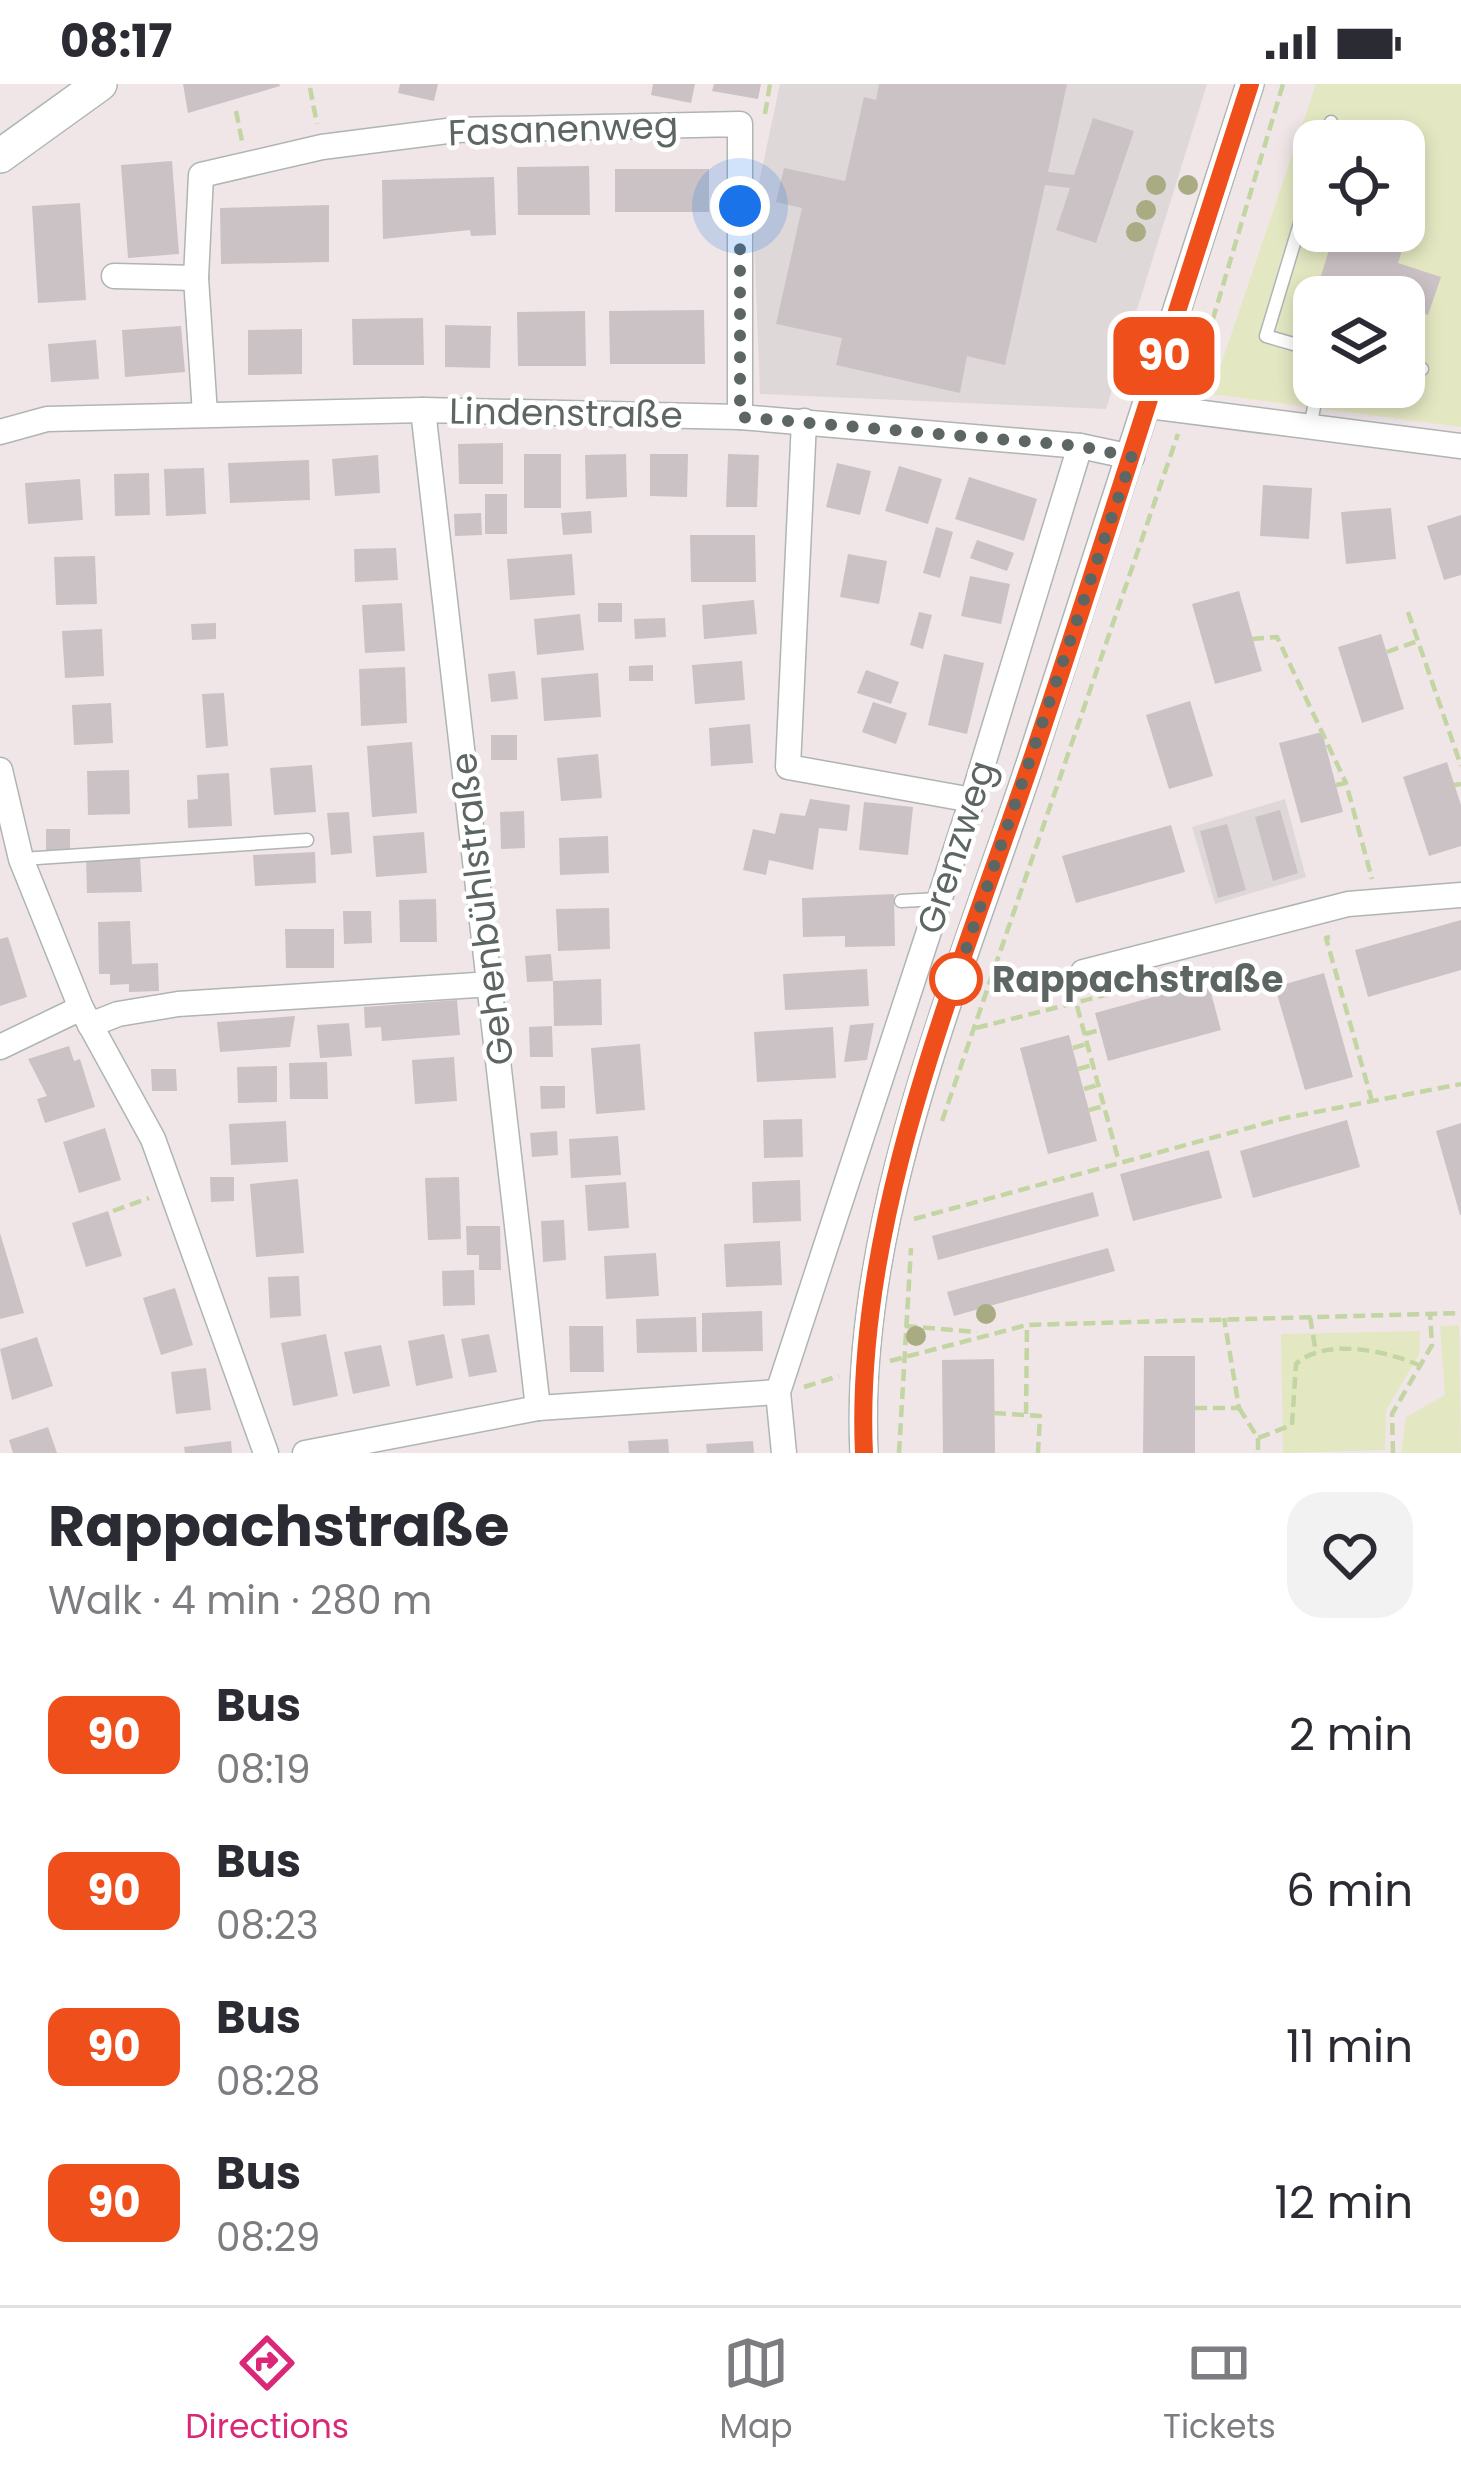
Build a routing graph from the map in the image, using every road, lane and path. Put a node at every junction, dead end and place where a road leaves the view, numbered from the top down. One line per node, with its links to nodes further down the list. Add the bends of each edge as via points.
1 (100, 84): 8 (main road)
2 (770, 84): 6 (path)
3 (1250, 84): 14 (street)
4 (1283, 84): 13 (path)
5 (310, 88): 7 (path)
6 (768, 99)
7 (322, 147): 11 (street, Fasanenweg, via 201,175); 18 (street, Fasanenweg, via 454,130 740,124)
8 (0, 156)
9 (1293, 245): 12 (lane, via 1265,336)
10 (114, 276): 11 (street)
11 (196, 278): 17 (street, Fasanenweg)
12 (1293, 344)
13 (1189, 396)
14 (1149, 406): 20 (street); 25 (street)
15 (1314, 408): 20 (lane)
16 (423, 410): 17 (street, Lindenstraße); 18 (street, Lindenstraße); 43 (street, Gehenbühlstraße)
17 (205, 414): 21 (street, Lindenstraße, via 47,419)
18 (740, 417): 19 (street, Lindenstraße)
19 (804, 421): 23 (street, Lindenstraße); 34 (street, via 788,767)
20 (1310, 428): 24 (street)
21 (0, 432)
22 (1176, 441): 45 (path)
23 (1080, 446): 25 (street, Lindenstraße); 34 (street, Grenzweg)
24 (1461, 446)
25 (1132, 457): 67 (street, via 960,965 889,1215)
26 (1408, 612): 28 (path)
27 (1252, 639): 32 (path, via 1277,637)
28 (1418, 641): 29 (path); 30 (path)
29 (1387, 652)
30 (1461, 766)
31 (0, 770): 36 (street)
32 (1346, 782): 33 (path); 40 (path)
33 (1336, 785)
34 (972, 800): 38 (street, Grenzweg)
35 (307, 840): 36 (lane)
36 (21, 859): 44 (street)
37 (1461, 895): 40 (street)
38 (940, 899): 39 (lane); 77 (street, Grenzweg)
39 (901, 901)
40 (1378, 902): 42 (street)
41 (1347, 932): 56 (path, via 1326,938)
42 (1083, 972)
43 (492, 984): 44 (street); 78 (street, Gehenbühlstraße)
44 (86, 1016): 49 (street); 61 (street, via 153,1139)
45 (976, 1028): 47 (path, via 1078,1003); 59 (path)
46 (1100, 1030): 47 (path)
47 (1084, 1034): 48 (path)
48 (1087, 1044): 50 (path); 51 (path)
49 (0, 1047)
50 (1072, 1048)
51 (1093, 1065): 52 (path); 54 (path)
52 (1078, 1069)
53 (1461, 1084): 56 (path)
54 (1098, 1085): 55 (path); 57 (path)
55 (1084, 1089)
56 (1372, 1101): 60 (path)
57 (1104, 1106): 58 (path); 60 (path)
58 (1089, 1110)
59 (940, 1127)
60 (1119, 1162): 64 (path)
61 (171, 1190): 63 (path); 84 (street)
62 (915, 1201): 64 (path)
63 (113, 1210)
64 (914, 1219): 71 (path)
65 (1461, 1312): 66 (path)
66 (1430, 1313): 68 (path); 76 (path, via 1432,1345)
67 (872, 1314): 71 (path); 75 (street)
68 (1310, 1317): 69 (path); 73 (path)
69 (1224, 1318): 70 (path); 80 (path)
70 (1027, 1324): 72 (path); 82 (path)
71 (905, 1325): 72 (path); 74 (path)
72 (983, 1333): 74 (path)
73 (1317, 1354): 76 (path, via 1360,1347); 83 (path, via 1295,1364 1292,1425)
74 (902, 1358): 75 (path); 88 (path)
75 (866, 1366): 77 (path); 87 (street)
76 (1421, 1366): 91 (path, via 1392,1414)
77 (778, 1392): 78 (street); 86 (street, Grenzweg)
78 (538, 1408): 85 (street)
79 (1195, 1408): 80 (path)
80 (1239, 1408): 83 (path)
81 (994, 1413): 82 (path)
82 (1026, 1414): 89 (path, via 1040,1416)
83 (1258, 1438): 90 (path)
84 (266, 1453)
85 (305, 1453)
86 (784, 1453)
87 (864, 1453)
88 (898, 1453)
89 (1038, 1453)
90 (1258, 1453)
91 (1393, 1453)

